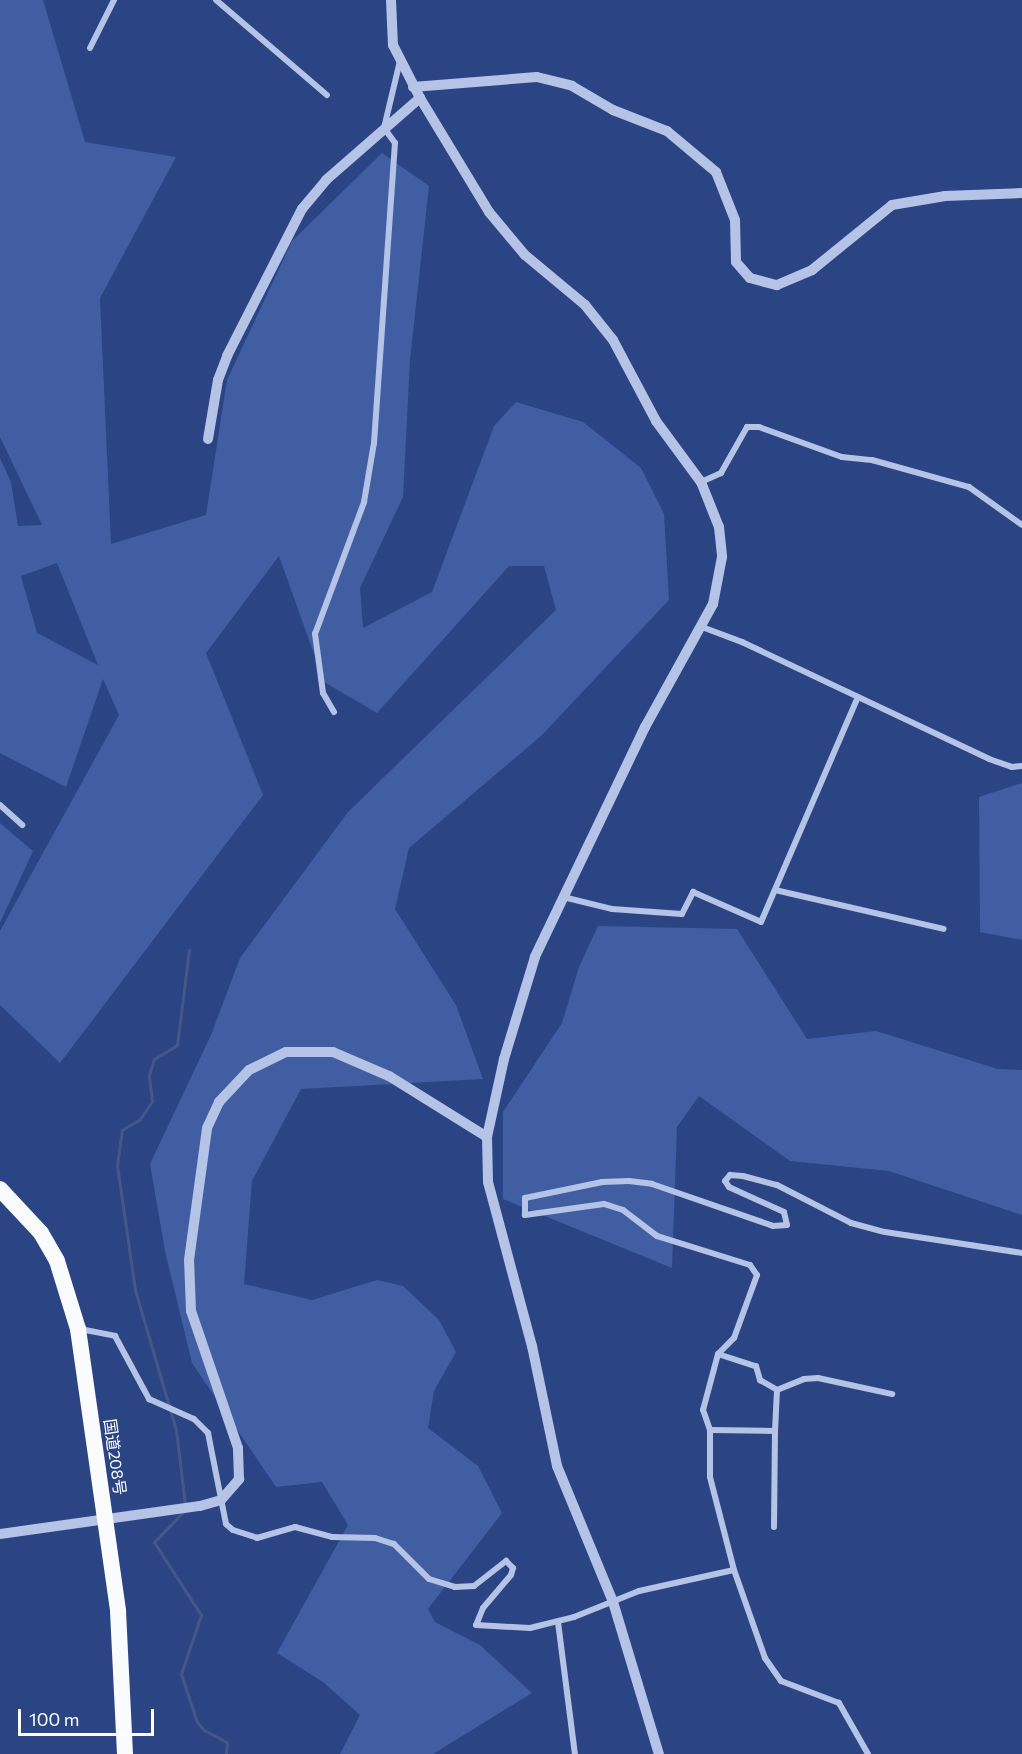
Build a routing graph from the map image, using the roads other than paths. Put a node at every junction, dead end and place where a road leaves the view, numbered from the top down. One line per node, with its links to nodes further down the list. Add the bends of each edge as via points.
1 (114, 0): 4 (street)
2 (216, 0): 7 (street)
3 (391, 0): 5 (street, via 390,32)
4 (90, 48)
5 (400, 60): 6 (street); 9 (street)
6 (413, 87): 8 (street); 10 (street, via 537,77 573,86 614,110 667,131 716,172 735,220 736,262 750,278 777,285 812,270 892,205 945,196)
7 (327, 95)
8 (420, 98): 9 (street); 12 (street, via 508,237 585,305 613,340 656,421)
9 (384, 128): 11 (street, via 326,180 286,236 227,356 218,380); 16 (street, via 395,143 374,442 364,502 315,634 323,693)
10 (1022, 193)
11 (208, 439)
12 (701, 482): 13 (street, via 721,473 747,428 759,427 842,457 872,460 969,487); 14 (street, via 719,527 722,557 716,594)
13 (1022, 525)
14 (702, 627): 15 (street); 21 (street, via 645,727)
15 (858, 697): 17 (street, via 989,759 1012,767); 20 (street)
16 (334, 712)
17 (1022, 766)
18 (0, 805): 19 (street)
19 (22, 825)
20 (775, 890): 21 (street, via 761,922 693,892 682,914 612,909); 22 (street)
21 (563, 897): 23 (street, via 535,957)
22 (944, 929)
23 (487, 1137): 32 (street, via 389,1076 333,1052 309,1049 267,1059 249,1070 219,1102 207,1128 201,1162 188,1287 191,1311 242,1465 233,1490); 37 (street, via 488,1182 532,1346 557,1466)
24 (0, 1189): 26 (highway, 国道208号, via 41,1233 52,1252 68,1290)
25 (1022, 1253): 27 (street, via 851,1223 777,1185 743,1176 730,1175 725,1181 729,1187 784,1212 787,1225 773,1226 652,1184 628,1181 602,1182 525,1198 525,1215 604,1204 623,1210 657,1236 750,1265 758,1282 734,1338)
26 (78, 1329): 32 (street, via 115,1336 149,1399 194,1419 208,1433); 33 (highway, 国道208号)
27 (718, 1354): 28 (street, via 756,1366 760,1380); 30 (street, via 703,1410)
28 (777, 1390): 29 (street, via 818,1378); 31 (street)
29 (892, 1394)
30 (710, 1430): 31 (street); 36 (street, via 710,1477)
31 (775, 1431): 34 (street)
32 (220, 1500): 33 (street); 38 (street, via 226,1524 232,1530 257,1538 295,1527 332,1537 375,1538 394,1544 429,1579 455,1587 474,1586 506,1561 513,1568 511,1575 483,1608 476,1625 530,1628)
33 (106, 1519): 35 (street); 39 (highway, 国道208号, via 118,1611)
34 (774, 1527)
35 (0, 1534)
36 (734, 1570): 37 (street, via 639,1591); 42 (street, via 765,1658 782,1681 839,1702)
37 (613, 1602): 38 (street); 41 (street)
38 (558, 1622): 40 (street)
39 (125, 1754)
40 (574, 1754)
41 (659, 1754)
42 (868, 1754)

